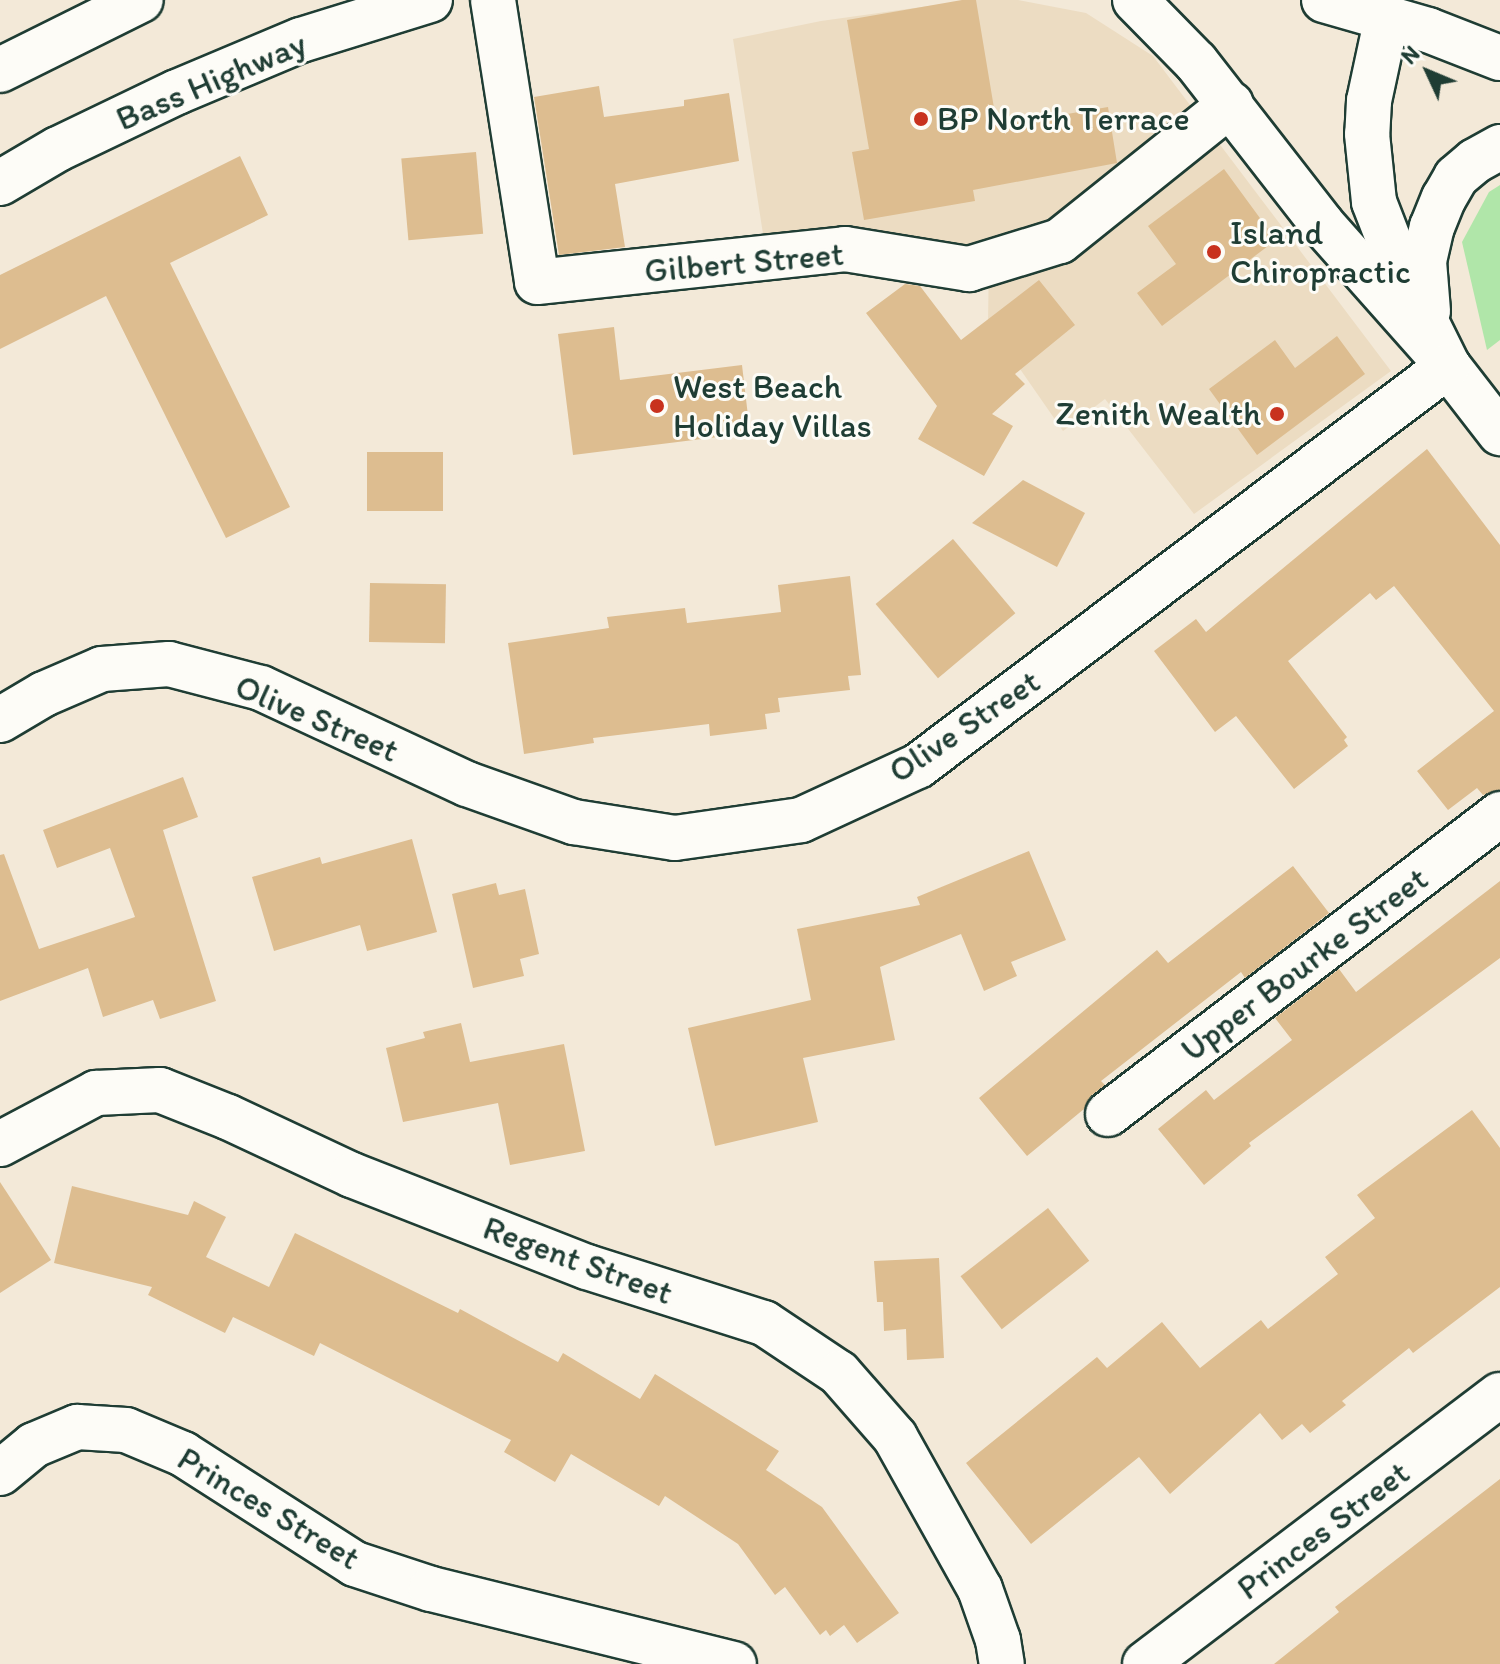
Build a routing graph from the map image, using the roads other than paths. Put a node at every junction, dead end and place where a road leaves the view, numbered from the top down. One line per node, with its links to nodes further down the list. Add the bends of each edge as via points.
1 (141, 0): 8 (main road)
2 (430, 0): 11 (main road, Bass Highway, via 301,40 177,92)
3 (493, 0): 9 (main road, Gilbert Street, via 537,282 845,249 969,269 1060,241)
4 (1135, 0): 9 (main road)
5 (1324, 0): 6 (main road)
6 (1389, 8): 7 (main road); 12 (main road, via 1368,123)
7 (1500, 58)
8 (0, 70)
9 (1231, 104): 13 (main road)
10 (1500, 147): 14 (main road, via 1456,177 1432,227 1424,261 1426,303)
11 (0, 183)
12 (1374, 202): 13 (main road); 14 (main road)
13 (1322, 224): 14 (main road)
14 (1448, 366): 15 (main road); 16 (main road, Olive Street, via 918,766 801,820 675,838 574,822 467,784 261,688 169,664 102,669)
15 (1500, 433)
16 (0, 720)
17 (1500, 814): 18 (main road, Upper Bourke Street)
18 (1108, 1114)
19 (0, 1144): 23 (main road, Regent Street, via 96,1093 160,1090 352,1175 587,1267 764,1323 839,1373 895,1437 980,1589)
20 (1500, 1395): 24 (main road, Princes Street)
21 (0, 1473): 22 (main road, Princes Street, via 34,1445 77,1427 126,1430 183,1454 355,1564 431,1589)
22 (734, 1664)
23 (1002, 1664)
24 (1145, 1664)

